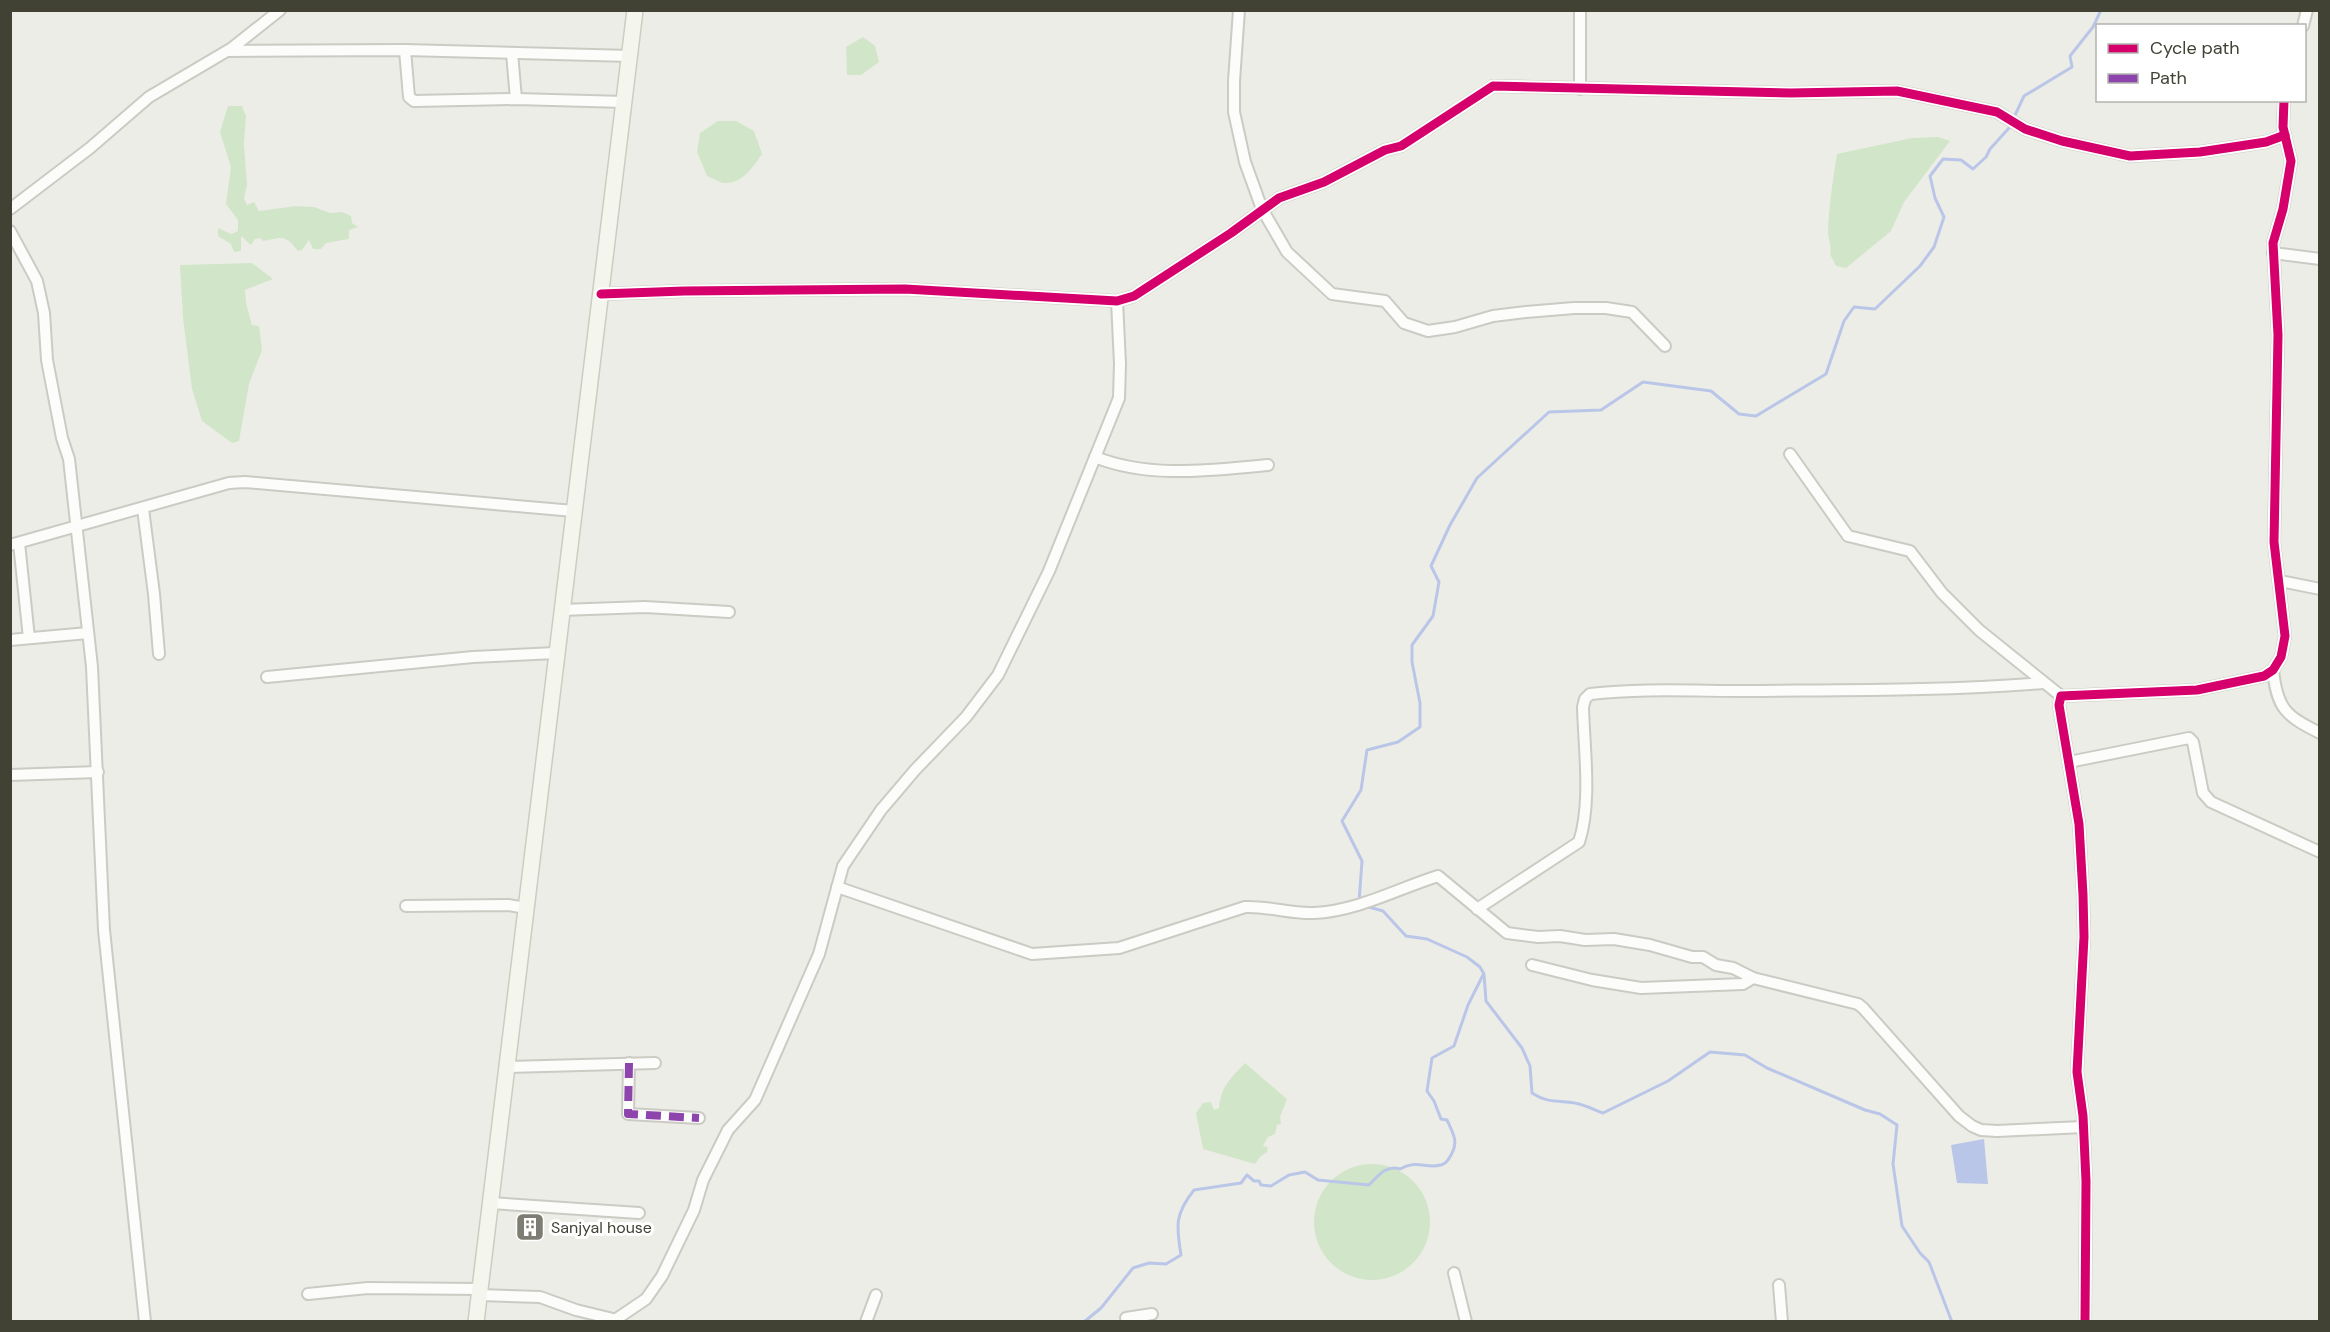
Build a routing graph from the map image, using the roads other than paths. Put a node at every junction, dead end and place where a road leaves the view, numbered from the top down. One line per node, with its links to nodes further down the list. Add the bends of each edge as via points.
1 (280, 10): 6 (street)
2 (635, 10): 8 (street)
3 (1239, 10): 15 (street, via 1234,112 1245,162)
4 (1580, 10): 9 (street)
5 (405, 50): 6 (street); 7 (street); 10 (street, via 412,100)
6 (228, 51): 14 (street, via 149,97)
7 (512, 53): 8 (street); 10 (street)
8 (631, 56): 11 (street)
9 (1580, 89): 13 (street, via 1897,91 1997,112 2025,129 2130,156 2200,152 2266,142); 15 (street, via 1493,86 1401,146 1279,198)
10 (516, 99): 11 (street)
11 (625, 102): 19 (street)
12 (2284, 102): 13 (street)
13 (2285, 135): 17 (street, via 2291,161)
14 (10, 209)
15 (1262, 209): 20 (street, via 1134,296); 21 (street, via 1287,252 1332,294 1385,301 1404,323 1428,331 1493,316 1606,308 1632,312)
16 (10, 231): 27 (street, via 36,281 44,313 46,360 69,459)
17 (2273, 253): 18 (street); 29 (street, via 2278,335 2274,542)
18 (2319, 259)
19 (601, 294): 20 (street, via 905,289); 26 (street)
20 (1116, 301): 23 (street, via 1119,398)
21 (1665, 346)
22 (1790, 454): 40 (street, via 1848,536 1910,551 1942,593 1979,630)
23 (1095, 457): 24 (street, via 1115,465 1153,470); 47 (street, via 1049,571 998,675 966,717 881,810 843,866)
24 (1268, 465)
25 (143, 509): 26 (street, via 229,483 245,482); 27 (street); 37 (street)
26 (574, 511): 31 (street)
27 (76, 527): 28 (street); 33 (street)
28 (15, 544): 34 (street)
29 (2280, 581): 30 (street); 38 (street, via 2285,636 2281,657)
30 (2319, 589)
31 (561, 610): 32 (street, via 645,607); 36 (street)
32 (729, 612)
33 (88, 633): 34 (street); 44 (street)
34 (29, 638): 35 (street)
35 (10, 640)
36 (556, 653): 39 (street); 49 (street)
37 (159, 654)
38 (2273, 670): 41 (street, via 2264,676 2197,690); 42 (street, via 2275,691 2282,707)
39 (267, 677)
40 (2043, 683): 41 (street); 50 (street, via 1590,694 1583,707 1585,785 1583,829 1578,842)
41 (2061, 696): 43 (street, via 2059,705)
42 (2319, 733)
43 (2069, 762): 46 (street, via 2189,738 2206,798); 57 (street, via 2079,824 2082,884 2084,937 2077,1072)
44 (98, 772): 45 (street); 68 (street, via 104,930)
45 (10, 775)
46 (2319, 852)
47 (837, 887): 50 (street, via 1032,954 1119,948 1245,907 1263,906 1291,913 1346,909 1438,876); 67 (street, via 819,954 754,1100 728,1130 662,1276 646,1299)
48 (406, 906): 49 (street)
49 (525, 908): 55 (street)
50 (1477, 909): 52 (street, via 1507,933 1650,945 1703,957)
51 (1532, 965): 52 (street, via 1641,988 1743,984)
52 (1753, 978): 57 (street, via 1839,998 1863,1008 1959,1116 1981,1130)
53 (655, 1063): 54 (street)
54 (629, 1064): 55 (street); 56 (street, via 628,1114)
55 (506, 1067): 58 (street)
56 (699, 1118)
57 (2083, 1127): 73 (street)
58 (490, 1203): 59 (street); 62 (street)
59 (639, 1213)
60 (1454, 1273): 71 (street)
61 (1779, 1285): 72 (street)
62 (479, 1292): 63 (street, via 368,1288); 67 (street, via 540,1297); 69 (street)
63 (308, 1294)
64 (876, 1295): 70 (street)
65 (1152, 1314): 66 (street)
66 (1126, 1317)
67 (613, 1320)
68 (145, 1322)
69 (476, 1322)
70 (866, 1322)
71 (1466, 1322)
72 (1782, 1322)
73 (2085, 1322)

